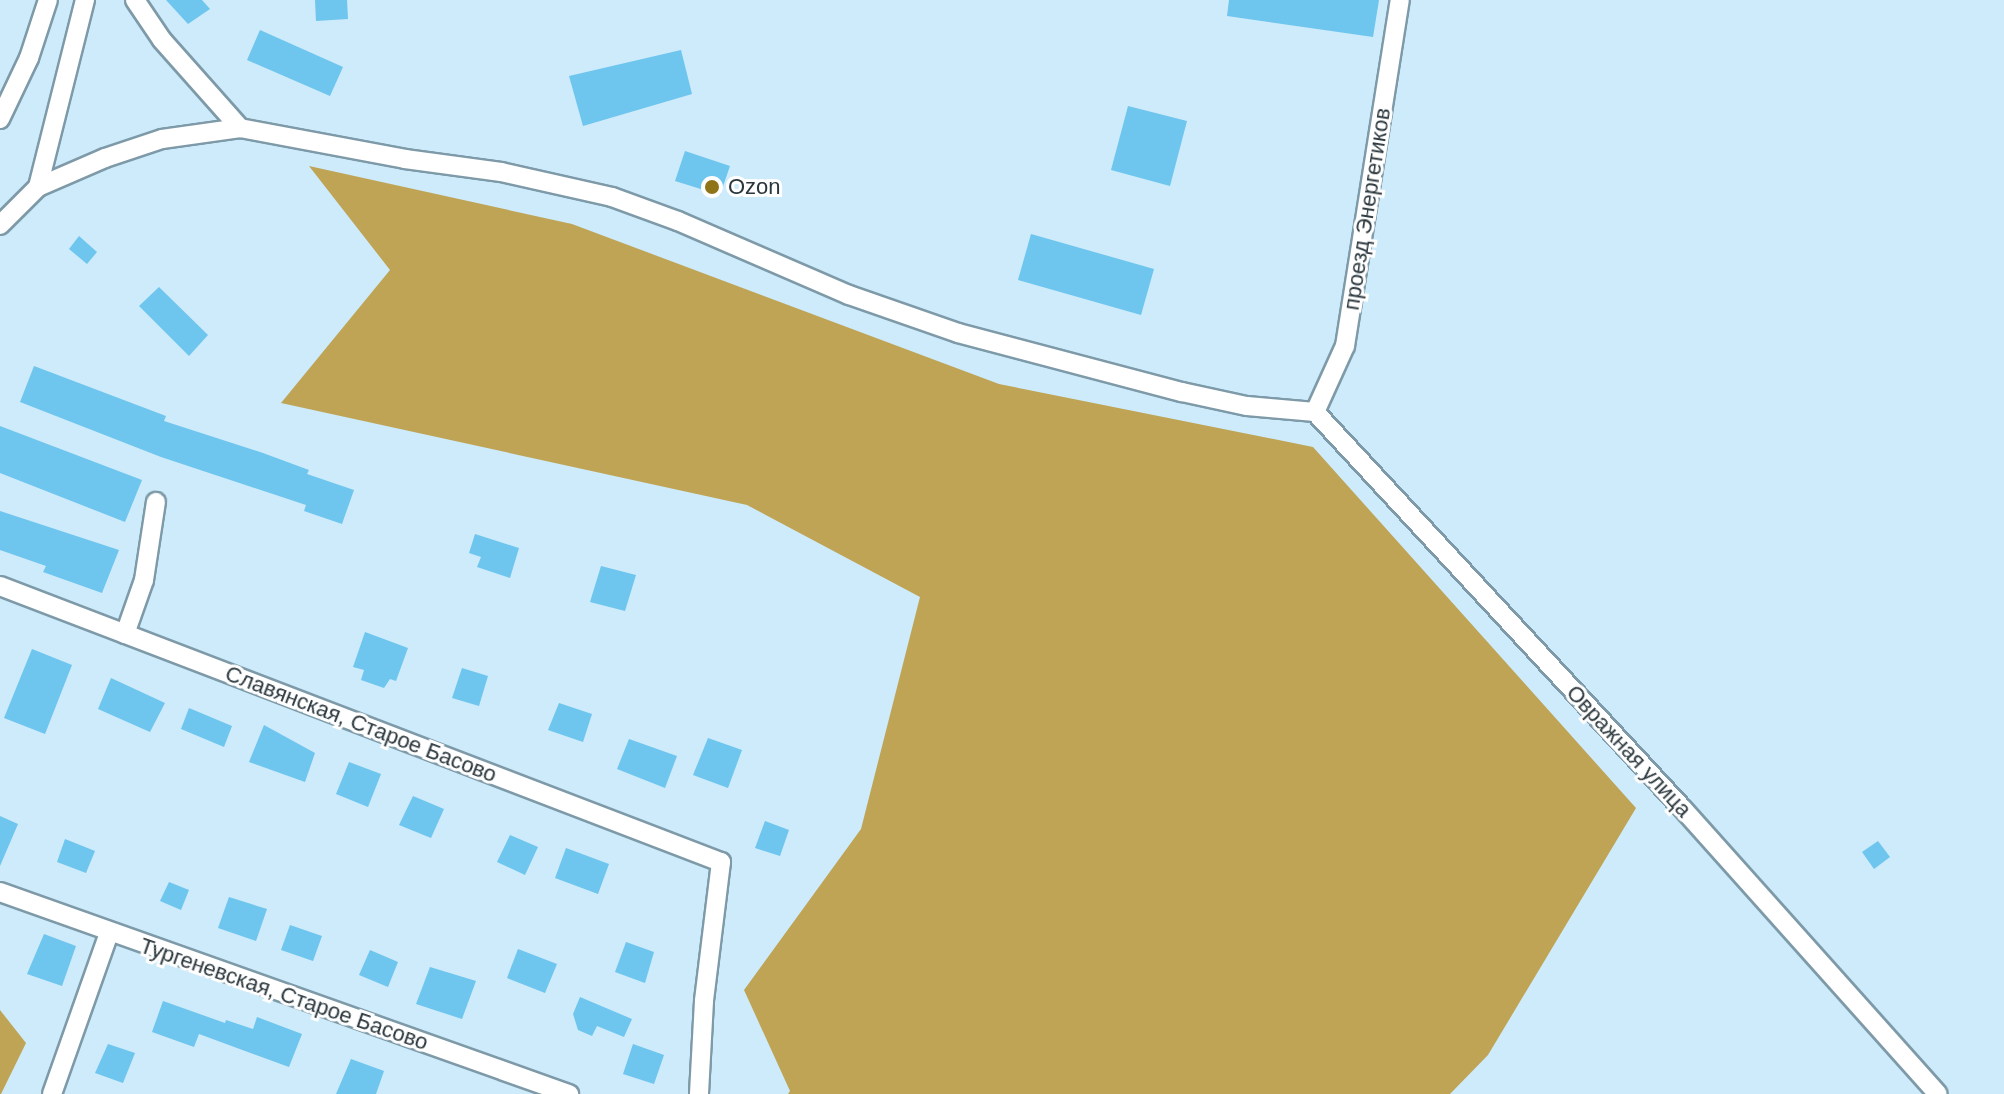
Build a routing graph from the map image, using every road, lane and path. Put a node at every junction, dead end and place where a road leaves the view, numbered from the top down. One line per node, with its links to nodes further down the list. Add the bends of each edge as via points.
1 (48, 0): 5 (street, via 29,58)
2 (85, 0): 7 (street)
3 (135, 0): 6 (street, via 162,40)
4 (1400, 0): 9 (street, проезд Энергетиков, via 1345,346)
5 (0, 119)
6 (240, 128): 7 (street, via 162,139); 9 (street, via 501,172 612,197 849,295 958,333 1182,392 1247,406)
7 (38, 187): 8 (street)
8 (0, 225)
9 (1315, 412): 18 (street, Овражная улица)
10 (156, 502): 12 (street, via 144,580)
11 (0, 586): 12 (street, Славянская, Старое Басово)
12 (125, 634): 17 (street, Славянская, Старое Басово, via 721,862)
13 (0, 892): 14 (street, Тургеневская, Старое Басово)
14 (109, 933): 15 (street); 16 (street, Тургеневская, Старое Басово)
15 (52, 1094)
16 (569, 1094)
17 (699, 1094)
18 (1938, 1094)

